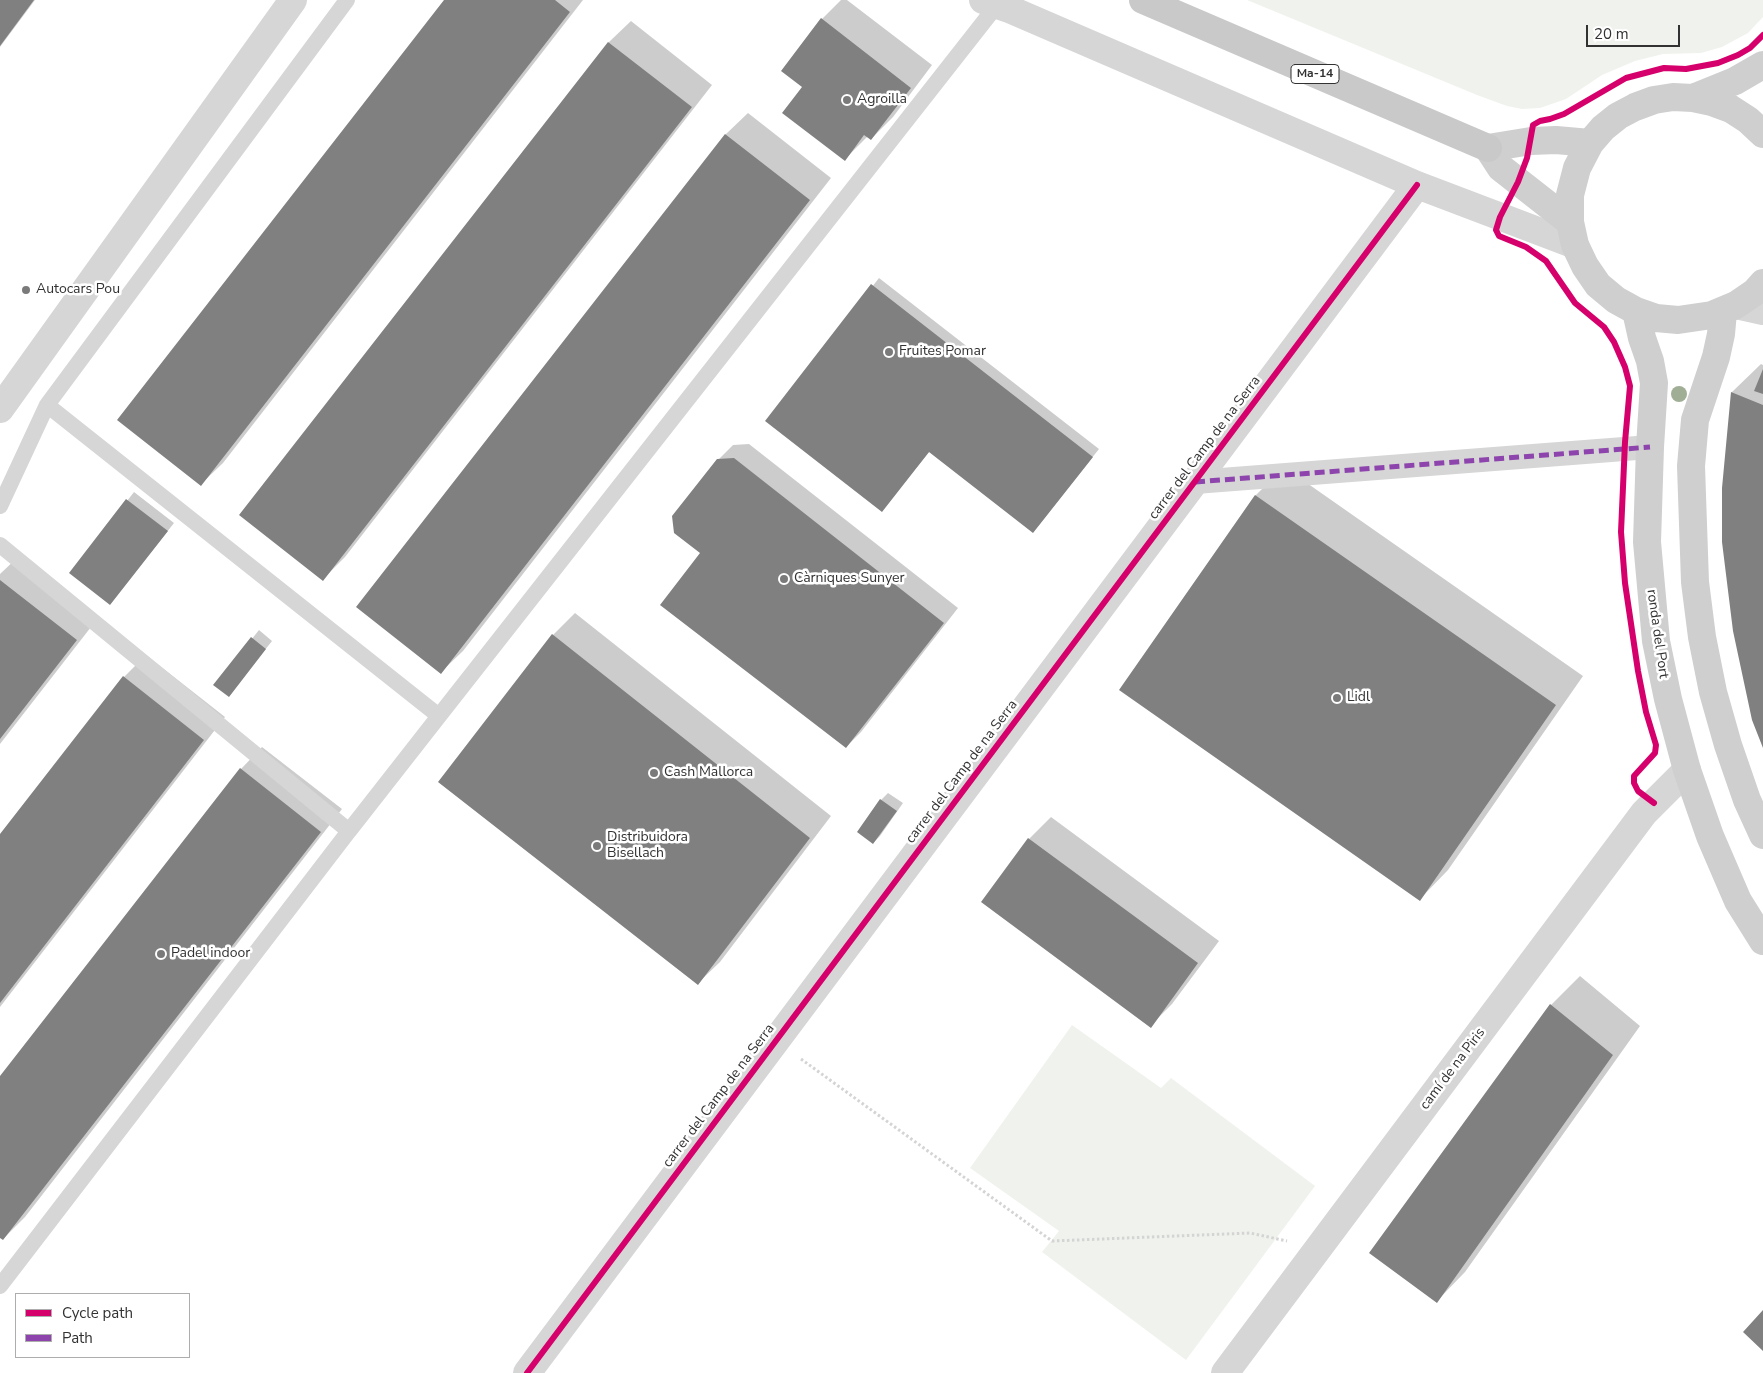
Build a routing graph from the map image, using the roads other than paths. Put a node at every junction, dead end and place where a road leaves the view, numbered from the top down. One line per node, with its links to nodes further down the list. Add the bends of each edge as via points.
1 (293, 0): 17 (street)
2 (347, 0): 16 (lane)
3 (1143, 0): 9 (main road, Ma-14)
4 (990, 2): 10 (street); 22 (lane)
5 (1763, 65): 6 (main road)
6 (1693, 98): 7 (main road, via 1731,109); 8 (main road, via 1673,97 1635,107 1618,116)
7 (1763, 134)
8 (1590, 143): 9 (main road, via 1531,141); 11 (main road, via 1577,168 1570,195)
9 (1488, 148): 11 (main road, via 1501,168)
10 (1418, 186): 11 (street); 19 (street, carrer del Camp de na Serra)
11 (1572, 234): 14 (main road, via 1585,266 1598,285)
12 (1763, 283): 13 (main road)
13 (1729, 309): 14 (main road, via 1712,316 1678,320 1656,318); 15 (street); 25 (main road, via 1695,420 1691,466 1695,582 1702,637 1716,701 1728,745)
14 (1636, 311): 18 (main road, ronda del Port, via 1654,383)
15 (1763, 311)
16 (47, 405): 20 (lane); 22 (lane)
17 (0, 409)
18 (1650, 447): 19 (street); 23 (main road, ronda del Port, via 1647,542 1656,641)
19 (1195, 482): 28 (street, carrer del Camp de na Serra)
20 (0, 506)
21 (0, 544): 24 (lane)
22 (438, 716): 24 (lane)
23 (1687, 770): 26 (main road, ronda del Port, via 1710,836 1738,901); 29 (street, camí de na Piris, via 1644,813)
24 (349, 831): 27 (lane)
25 (1763, 835)
26 (1763, 941)
27 (0, 1286)
28 (527, 1373)
29 (1225, 1373)

